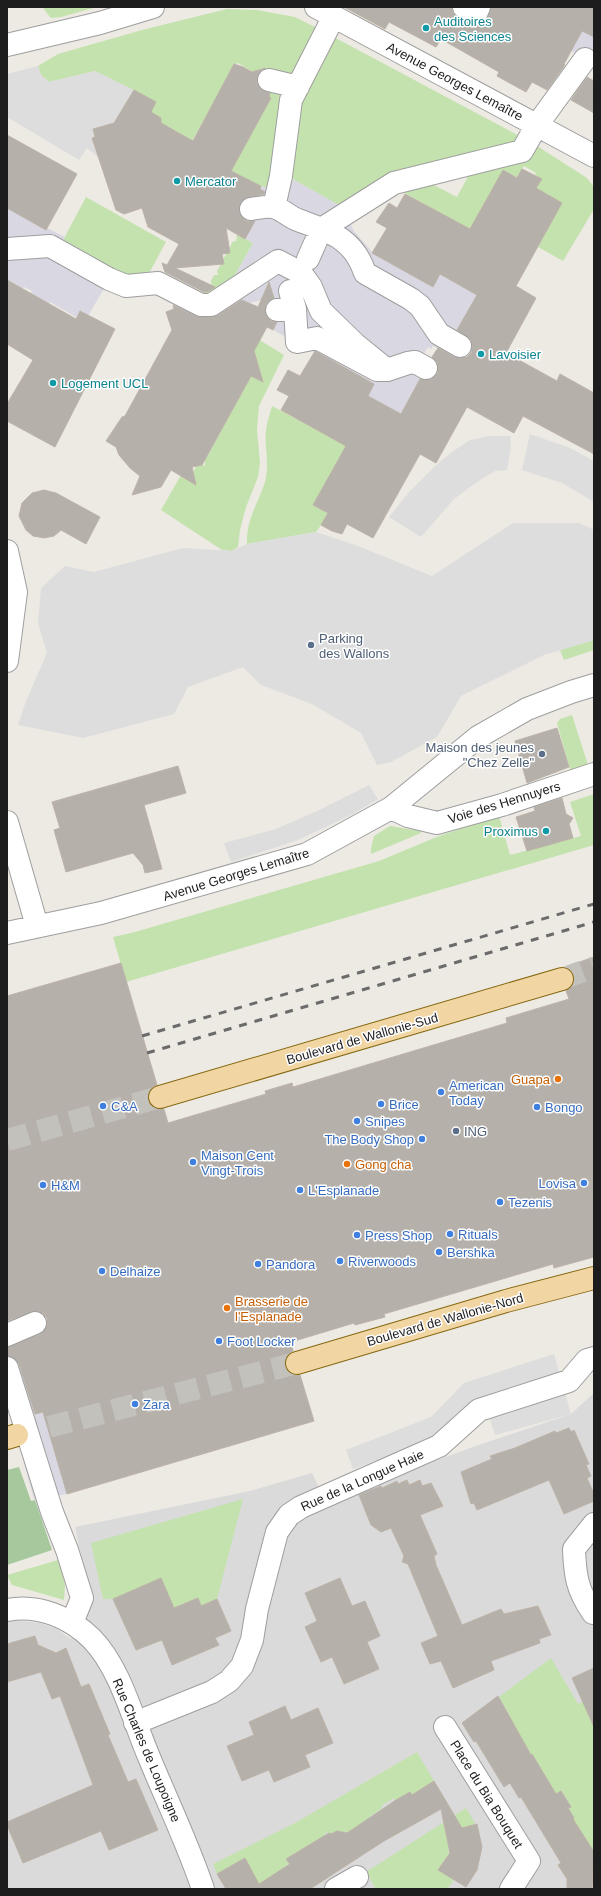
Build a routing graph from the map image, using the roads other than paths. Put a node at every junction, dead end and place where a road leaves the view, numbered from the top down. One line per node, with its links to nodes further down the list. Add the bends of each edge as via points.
1 (153, 7): 5 (street, via 100,23)
2 (464, 7): 3 (street, via 476,14)
3 (479, 7)
4 (325, 12): 8 (street); 9 (street, Avenue Georges Lemaître)
5 (7, 45)
6 (585, 59): 9 (street)
7 (269, 80): 8 (street)
8 (298, 87): 11 (street, via 291,100 281,176)
9 (537, 125): 10 (street, Avenue Georges Lemaître); 14 (street, via 522,151 394,183 339,208)
10 (594, 156)
11 (274, 207): 12 (street); 14 (street, via 296,220)
12 (251, 209)
13 (7, 249): 14 (street, via 50,246 126,286 158,283 201,305 211,305 278,261)
14 (303, 269): 15 (street, via 350,246 362,263 365,273 411,298 420,306 439,334); 17 (street, via 321,311); 17 (street, via 297,342 318,338 377,370)
15 (460, 346)
16 (426, 368): 17 (street, via 415,362 408,362)
17 (387, 370)
18 (7, 551): 19 (street, via 16,592)
19 (7, 661)
20 (594, 685): 22 (street, Avenue Georges Lemaître, via 527,709 478,737)
21 (594, 774): 22 (street, Voie des Hennuyers, via 502,805 437,823 408,816)
22 (391, 808): 24 (street, Avenue Georges Lemaître, via 307,854 101,913)
23 (7, 822): 24 (street)
24 (37, 926): 25 (street, Avenue Georges Lemaître)
25 (7, 933)
26 (562, 979): 27 (main road, Boulevard de Wallonie-Sud)
27 (160, 1097)
28 (594, 1278): 32 (main road, Boulevard de Wallonie-Nord, via 506,1301)
29 (35, 1323): 30 (street)
30 (7, 1335)
31 (594, 1358): 38 (street, Rue de la Longue Haie, via 588,1360 569,1382 479,1410 439,1446 301,1507 289,1515 277,1532 257,1609 252,1640 242,1666 229,1681 212,1692)
32 (297, 1363)
33 (7, 1368): 37 (street, via 82,1598)
34 (594, 1524): 36 (street, via 574,1548 575,1573 583,1600)
35 (7, 1610): 37 (street, Rue Charles de Loupoigne, via 20,1607 50,1612)
36 (592, 1613)
37 (72, 1623): 38 (street, Rue Charles de Loupoigne, via 93,1640 108,1661)
38 (135, 1723): 41 (street, Rue Charles de Loupoigne, via 185,1839)
39 (445, 1726): 43 (street, Place du Bia Bouquet, via 529,1861)
40 (356, 1877): 42 (street)
41 (203, 1889)
42 (336, 1889)
43 (511, 1889)

